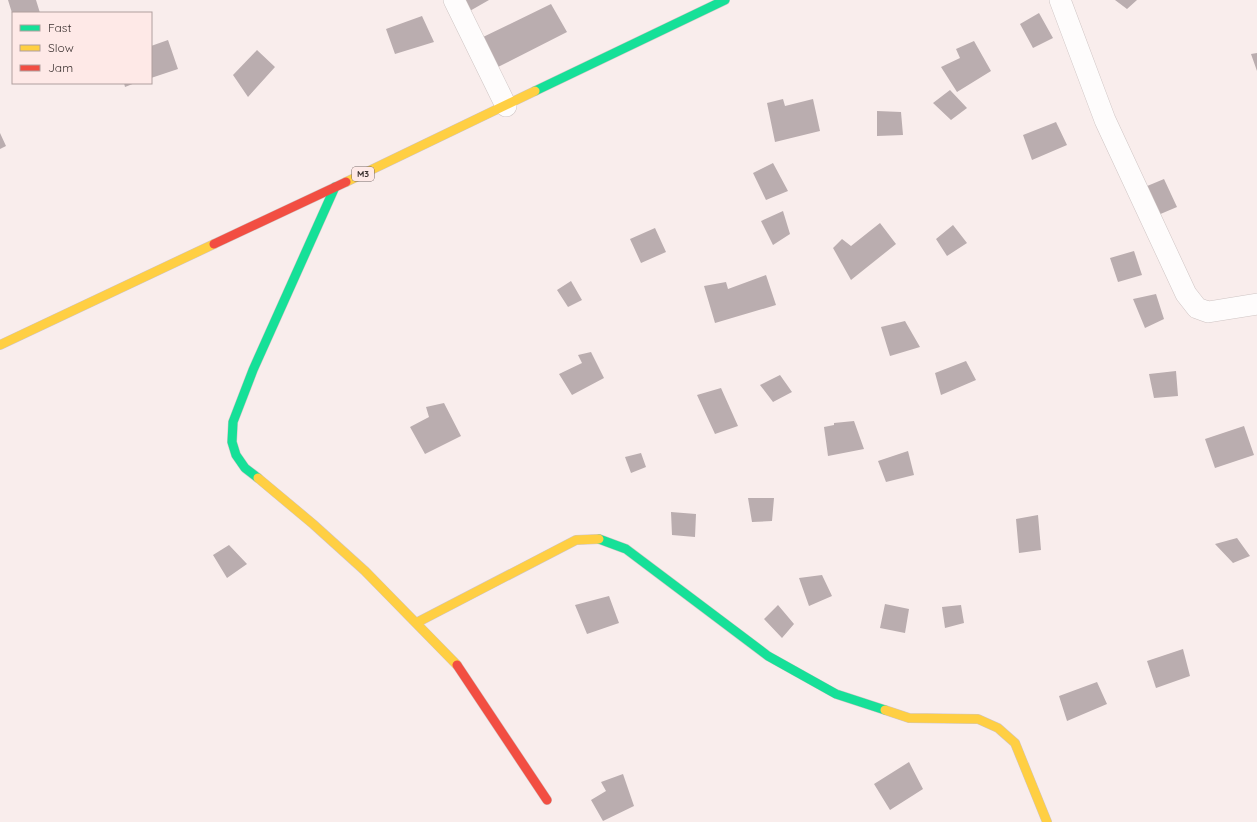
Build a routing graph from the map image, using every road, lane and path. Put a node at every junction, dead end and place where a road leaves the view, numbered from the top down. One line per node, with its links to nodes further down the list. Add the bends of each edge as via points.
1 (454, 0): 4 (street)
2 (725, 0): 4 (street, M3)
3 (1060, 0): 6 (street, via 1105,120 1186,294 1196,308 1208,312)
4 (506, 106): 5 (street, M3)
5 (335, 188): 7 (street, M3); 8 (street, via 253,370 234,422 232,442 236,455 245,468 365,571)
6 (1257, 304)
7 (0, 345)
8 (416, 623): 9 (street, via 456,662); 10 (street, via 576,540 600,539 626,549 768,656 836,694 909,718 978,719 998,728 1015,743)
9 (548, 800)
10 (1048, 822)

